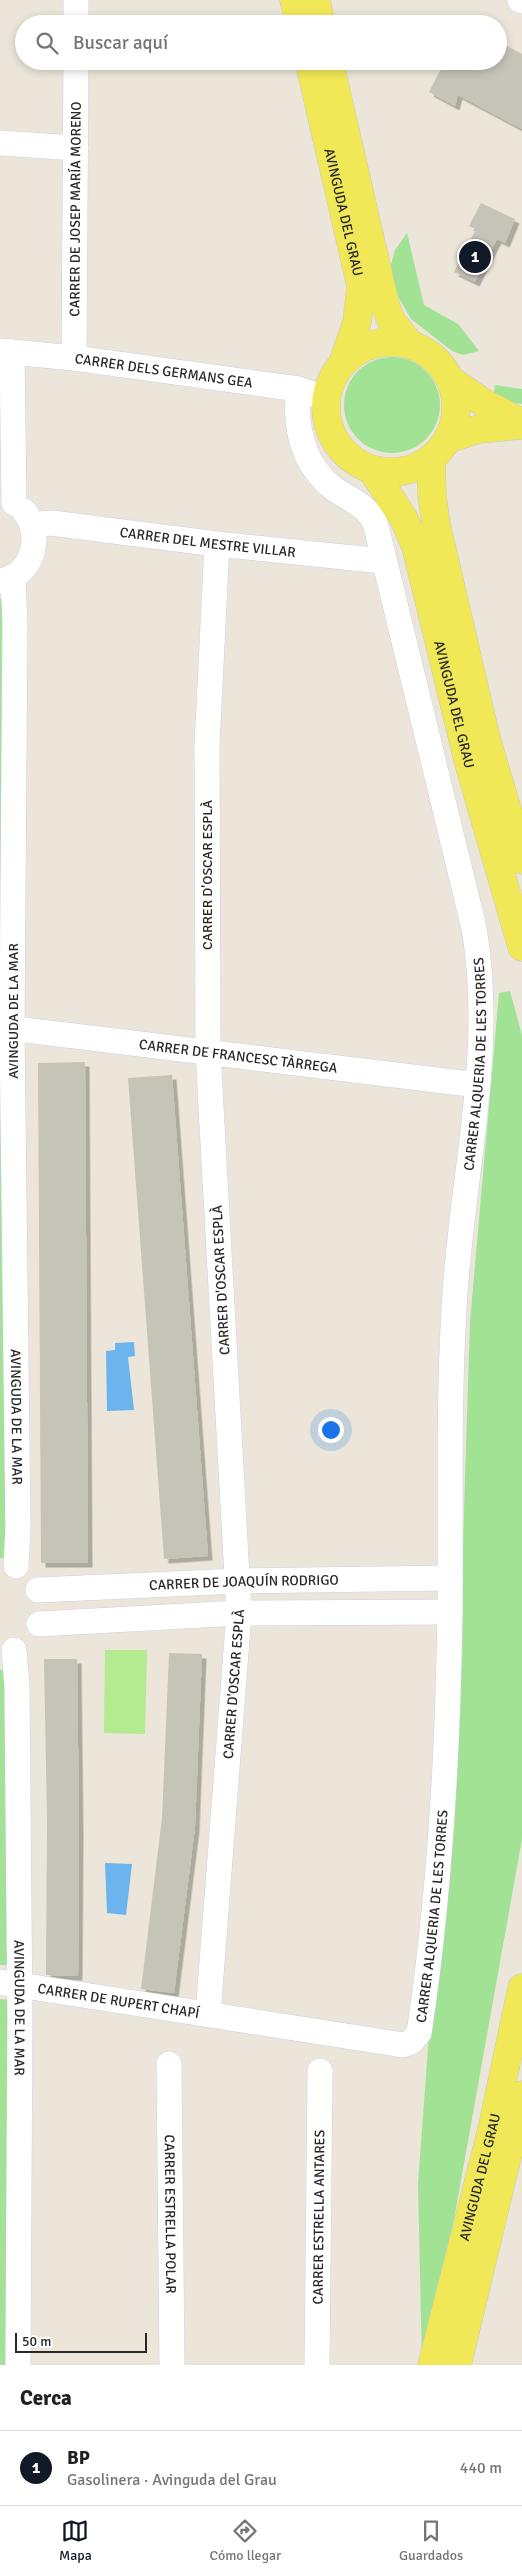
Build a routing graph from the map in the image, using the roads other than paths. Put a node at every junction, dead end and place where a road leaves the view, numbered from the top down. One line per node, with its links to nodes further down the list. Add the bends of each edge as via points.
1 (76, 0): 4 (street)
2 (294, 0): 5 (main road)
3 (316, 0): 6 (main road)
4 (76, 15)
5 (298, 15)
6 (319, 15)
7 (76, 70): 11 (street, CARRER DE JOSEP MARÍA MORENO)
8 (311, 70): 15 (main road, AVINGUDA DEL GRAU, via 361,286 356,322)
9 (331, 70): 12 (main road, AVINGUDA DEL GRAU, via 386,308 392,322)
10 (0, 143): 11 (street)
11 (76, 148): 14 (street, CARRER DE JOSEP MARÍA MORENO)
12 (411, 345): 15 (main road, via 375,344 357,351); 16 (main road, via 438,361)
13 (6, 352): 14 (street, CARRER DELS GERMANS GEA); 23 (street)
14 (74, 358): 17 (street, CARRER DELS GERMANS GEA)
15 (343, 363): 18 (main road, via 332,380)
16 (452, 382): 19 (main road); 20 (main road, via 455,422)
17 (298, 389): 18 (street, CARRER DELS GERMANS GEA); 26 (street, via 297,423 308,457 332,487 370,514)
18 (326, 399): 22 (main road, via 326,417 332,435 342,450)
19 (522, 424): 20 (main road, via 479,429)
20 (448, 439): 21 (main road)
21 (430, 459): 22 (main road, via 413,469 392,473); 28 (main road, AVINGUDA DEL GRAU, via 436,524 486,738)
22 (372, 470): 29 (main road, AVINGUDA DEL GRAU, via 404,519 416,547 468,764)
23 (7, 500): 24 (street, via 28,516)
24 (33, 525): 25 (street, CARRER DEL MESTRE VILLAR, via 51,522); 27 (street, via 32,554 22,570)
25 (217, 544): 26 (street, CARRER DEL MESTRE VILLAR); 31 (street, CARRER D'OSCAR ESPLÀ, via 207,745)
26 (384, 561): 32 (street, CARRER ALQUERIA DE LES TORRES, via 474,928 482,986 482,1053)
27 (6, 579): 30 (street, AVINGUDA DE LA MAR, via 15,632)
28 (522, 860)
29 (522, 947)
30 (6, 1028): 31 (street, CARRER DE FRANCESC TÀRREGA); 33 (street, AVINGUDA DE LA MAR, via 18,1528)
31 (208, 1052): 32 (street, CARRER DE FRANCESC TÀRREGA); 35 (street, CARRER D'OSCAR ESPLÀ)
32 (478, 1085): 34 (street, CARRER ALQUERIA DE LES TORRES, via 454,1309)
33 (8, 1564): 36 (street, via 33,1580)
34 (450, 1578): 35 (street, CARRER DE JOAQUÍN RODRIGO); 37 (street, CARRER ALQUERIA DE LES TORRES)
35 (238, 1581): 36 (street, CARRER DE JOAQUÍN RODRIGO); 38 (street, CARRER D'OSCAR ESPLÀ)
36 (38, 1590): 39 (street, via 42,1606)
37 (450, 1612): 38 (street); 43 (street, CARRER ALQUERIA DE LES TORRES, via 439,1848 419,2033 404,2045)
38 (239, 1613): 39 (street); 43 (street, CARRER D'OSCAR ESPLÀ)
39 (39, 1624): 40 (street, via 33,1634)
40 (7, 1652): 41 (street, AVINGUDA DE LA MAR, via 17,1686)
41 (10, 1984): 43 (street, CARRER DE RUPERT CHAPÍ); 47 (street, AVINGUDA DE LA MAR)
42 (522, 1988): 50 (main road, AVINGUDA DEL GRAU, via 492,2129)
43 (208, 2014)
44 (169, 2064): 48 (street, CARRER ESTRELLA POLAR)
45 (320, 2071): 49 (street, CARRER ESTRELLA ANTARES)
46 (522, 2095): 51 (main road, AVINGUDA DEL GRAU)
47 (18, 2365)
48 (172, 2365)
49 (317, 2365)
50 (432, 2365)
51 (457, 2365)

